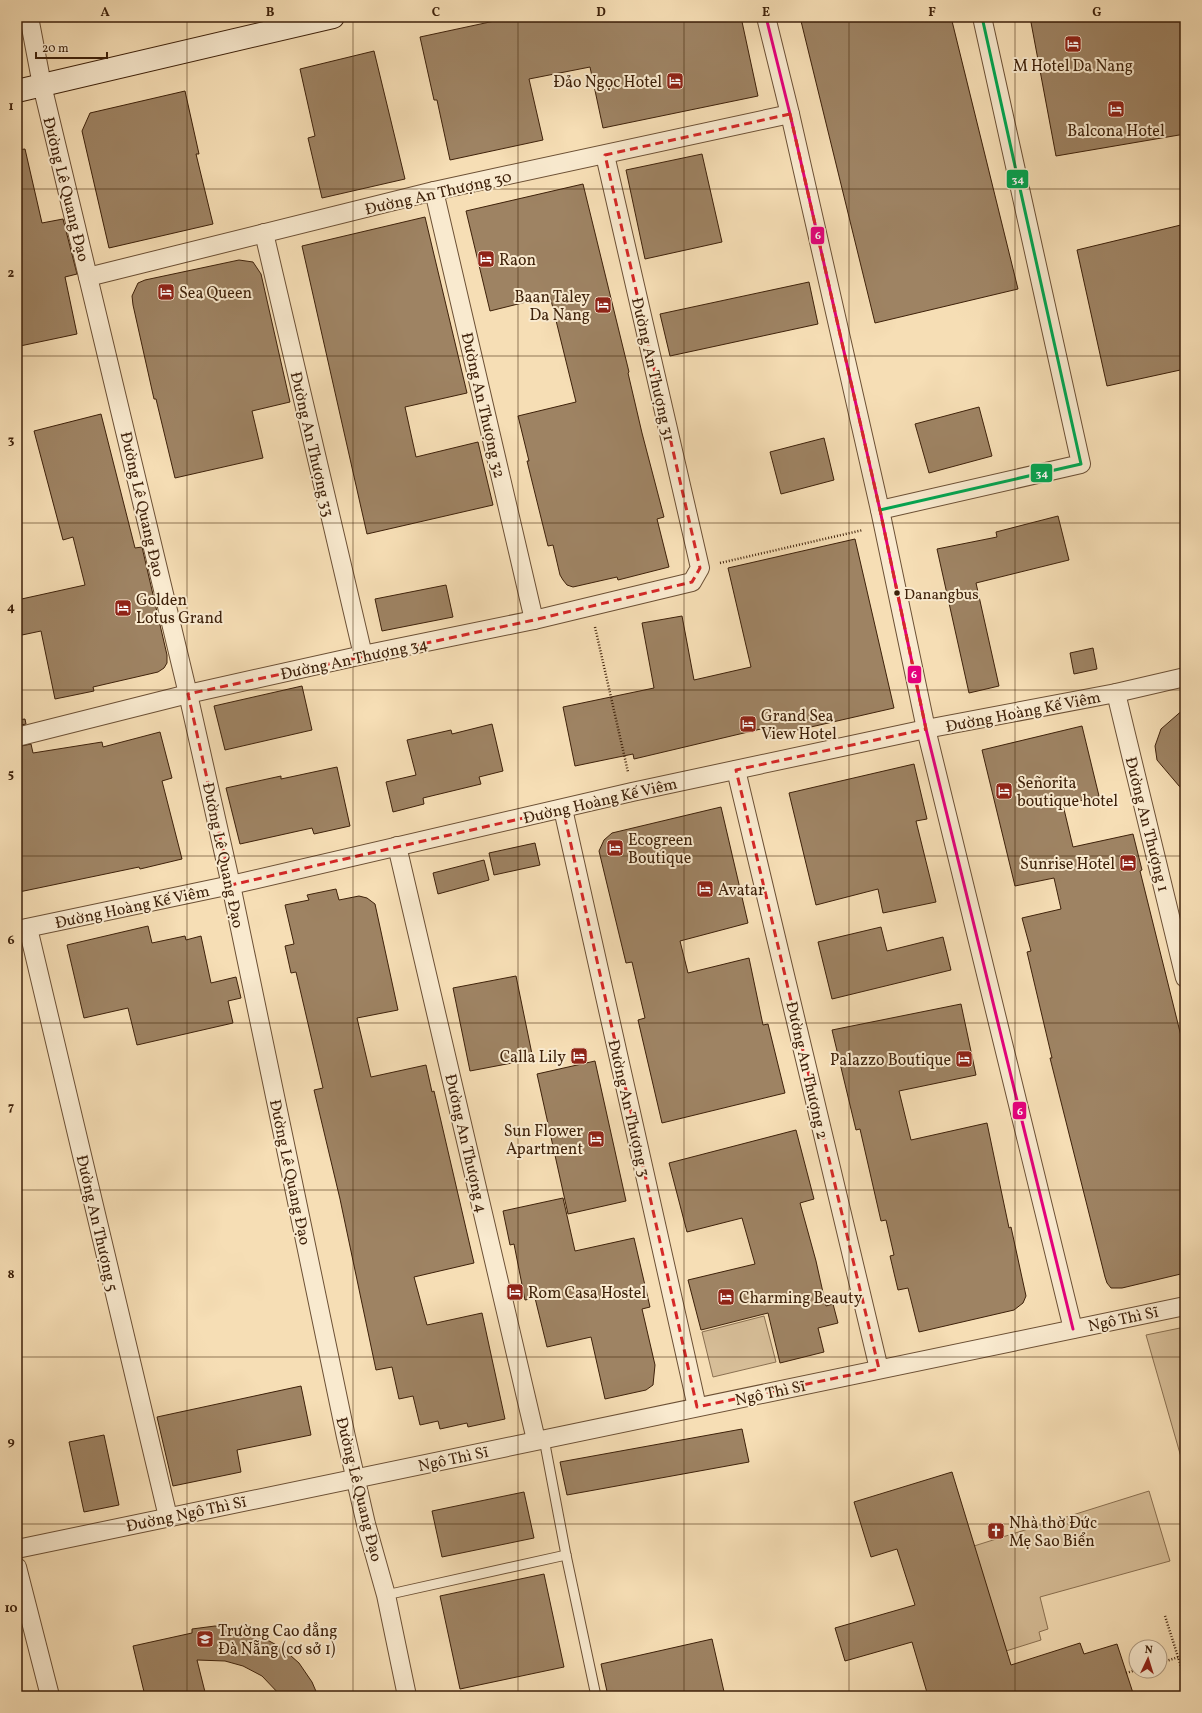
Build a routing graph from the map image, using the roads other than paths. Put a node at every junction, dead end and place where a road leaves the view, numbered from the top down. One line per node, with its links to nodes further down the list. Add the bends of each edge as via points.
1 (29, 17): 5 (street, Đường Lê Quang Đạo)
2 (333, 17): 5 (street)
3 (766, 17): 7 (street)
4 (982, 17): 12 (street, via 1081,464)
5 (42, 85): 6 (street); 11 (street, Đường Lê Quang Đạo)
6 (17, 91)
7 (790, 114): 8 (street, Đường An Thượng 30); 12 (street)
8 (605, 155): 9 (street, Đường An Thượng 30); 13 (street, Đường An Thượng 31)
9 (434, 191): 10 (street, Đường An Thượng 30); 14 (street, Đường An Thượng 32)
10 (264, 233): 11 (street, Đường An Thượng 30); 15 (street, Đường An Thượng 33)
11 (88, 277): 18 (street, Đường Lê Quang Đạo)
12 (880, 510): 19 (street)
13 (696, 575): 14 (street, Đường An Thượng 34)
14 (534, 620): 15 (street, Đường An Thượng 34)
15 (363, 655): 18 (street, Đường An Thượng 34)
16 (1185, 677): 17 (street, Đường Hoàng Kế Viêm)
17 (1116, 692): 19 (street, Đường Hoàng Kế Viêm); 26 (street, Đường An Thượng 1)
18 (188, 694): 20 (street, Đường An Thượng 34); 24 (street, Đường Lê Quang Đạo)
19 (926, 729): 21 (street, Đường Hoàng Kế Viêm); 28 (street)
20 (17, 737)
21 (736, 770): 22 (street, Đường Hoàng Kế Viêm); 29 (street, Đường An Thượng 2)
22 (563, 809): 23 (street, Đường Hoàng Kế Viêm); 30 (street, Đường An Thượng 3)
23 (397, 846): 24 (street, Đường Hoàng Kế Viêm); 31 (street, Đường An Thượng 4)
24 (231, 885): 25 (street, Đường Hoàng Kế Viêm); 32 (street, Đường Lê Quang Đạo)
25 (22, 929): 33 (street, Đường An Thượng 5)
26 (1185, 978)
27 (1185, 1306): 28 (street, Ngô Thì Sĩ)
28 (1073, 1329): 29 (street, Ngô Thì Sĩ)
29 (879, 1369): 30 (street, Ngô Thì Sĩ)
30 (697, 1407): 31 (street, Ngô Thì Sĩ)
31 (540, 1440): 32 (street, Ngô Thì Sĩ); 35 (lane)
32 (355, 1478): 33 (street, Đường Ngô Thì Sĩ); 37 (street, Đường Lê Quang Đạo)
33 (168, 1517): 34 (street, Đường Ngô Thì Sĩ)
34 (17, 1549)
35 (566, 1555): 37 (lane); 40 (lane)
36 (17, 1567): 38 (street)
37 (386, 1595): 39 (street, Đường Lê Quang Đạo)
38 (50, 1696)
39 (407, 1696)
40 (596, 1696)

